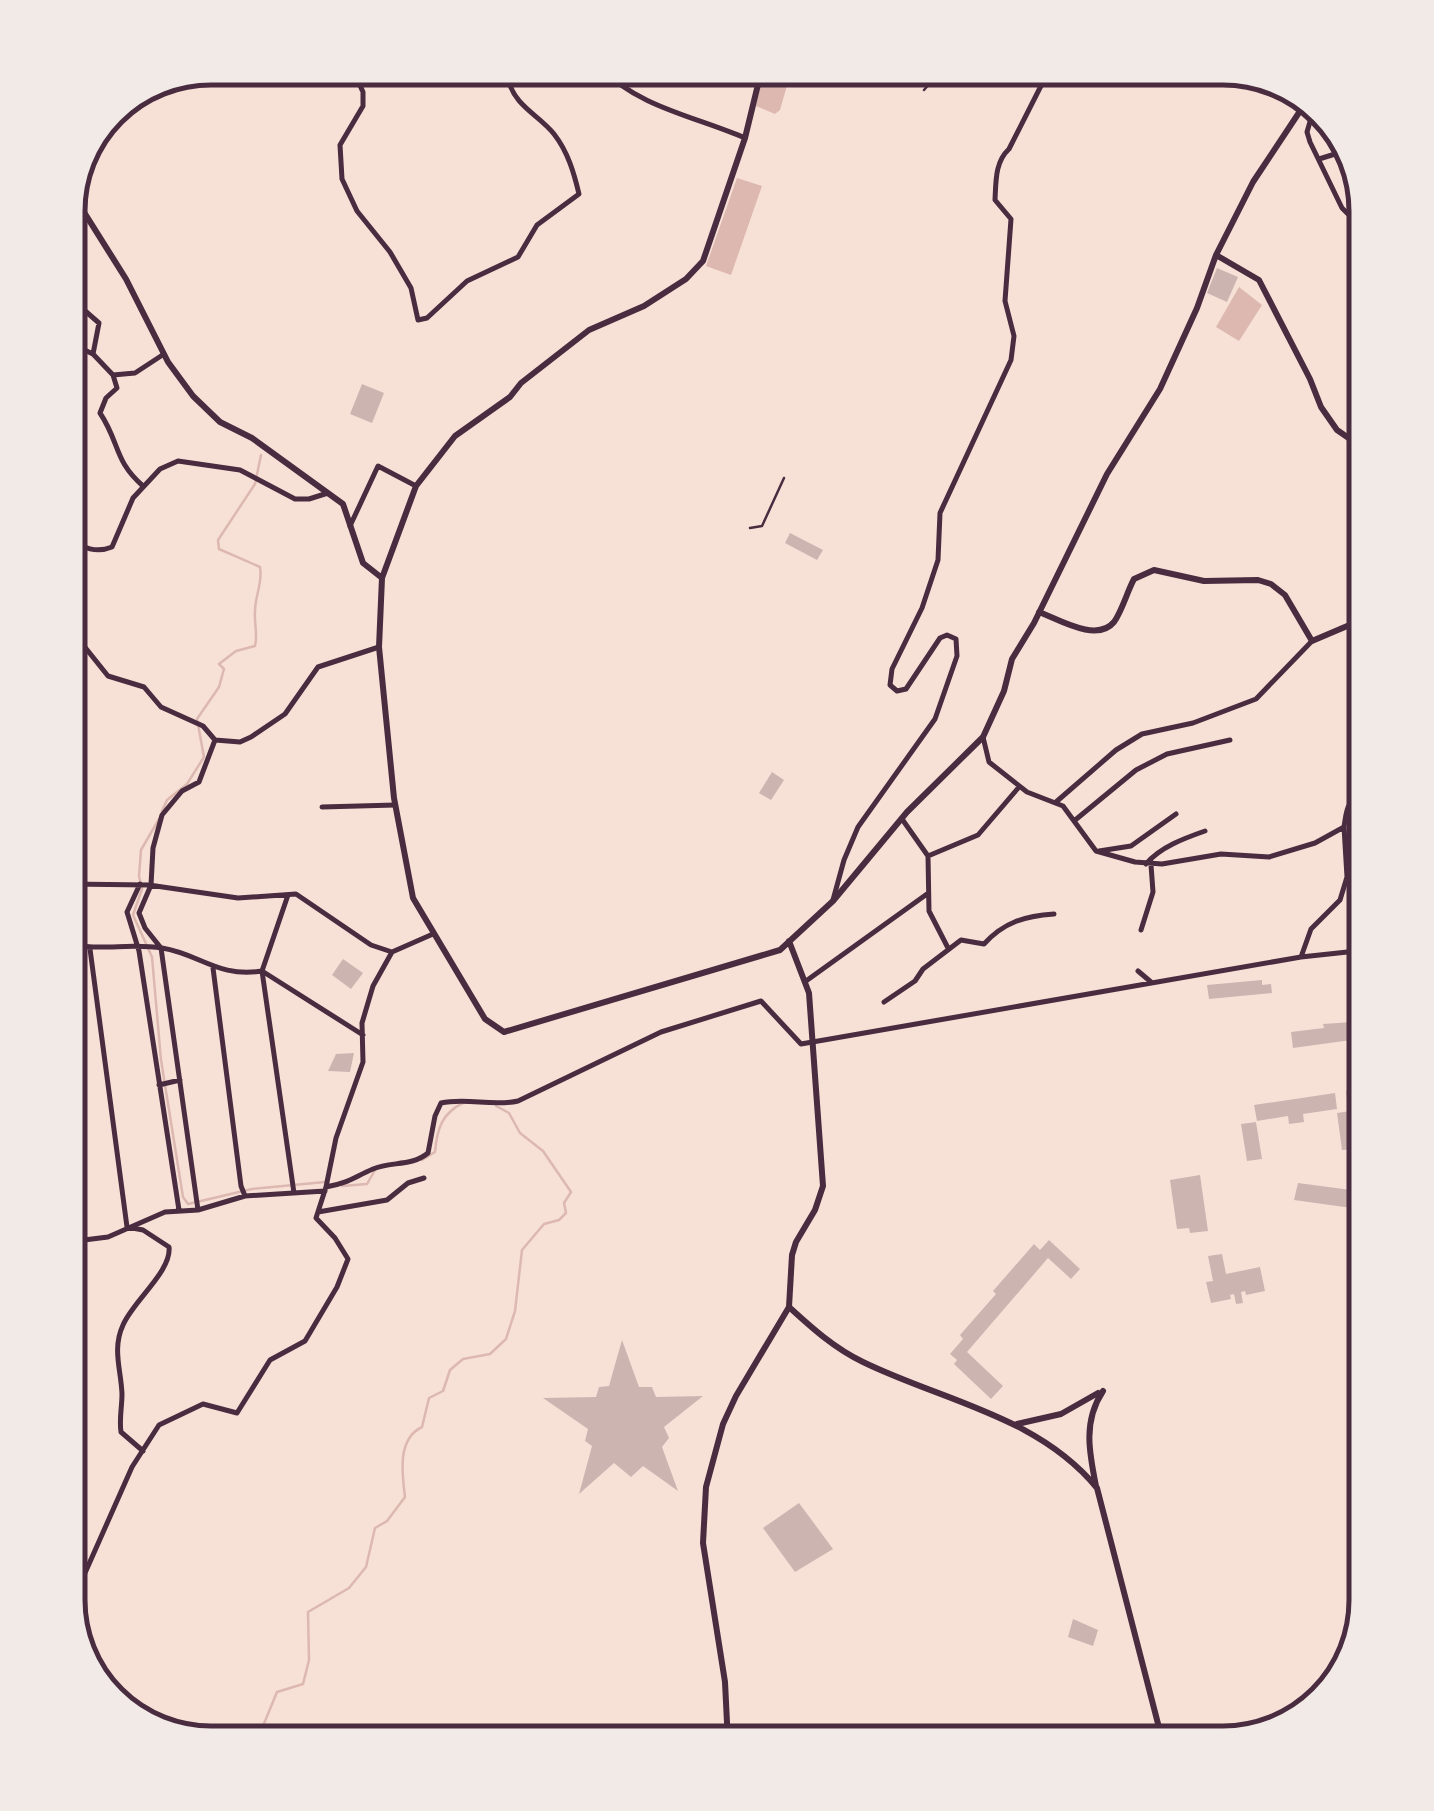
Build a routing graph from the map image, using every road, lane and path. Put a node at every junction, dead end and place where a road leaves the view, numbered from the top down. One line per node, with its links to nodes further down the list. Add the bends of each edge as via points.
1 (360, 85): 2 (street, via 362,106 340,145 342,179 411,288 418,320 467,280 518,257 536,225 579,194 554,134 526,111)
2 (509, 85)
3 (621, 85): 10 (street)
4 (758, 85): 10 (street)
5 (928, 85): 7 (path)
6 (1042, 85): 56 (street, via 997,171 994,200 1011,219 1012,231 1006,301 1014,336 1011,360 940,513 938,560 890,685 906,689 940,638 956,639 957,656 935,719 858,827)
7 (924, 90)
8 (1300, 111): 15 (street, via 1252,182)
9 (1310, 120): 12 (street, via 1307,132)
10 (745, 138): 24 (street, via 695,270 644,306 589,330 456,436)
11 (1336, 154): 12 (street)
12 (1319, 160): 14 (street)
13 (85, 214): 19 (street)
14 (1349, 215)
15 (1216, 255): 21 (street, via 1259,280 1321,408); 30 (street, via 1160,389 1107,474)
16 (85, 311): 18 (street, via 99,323)
17 (85, 350): 18 (street)
18 (93, 354): 20 (street)
19 (164, 354): 20 (street, via 136,374); 25 (street, via 220,422)
20 (113, 376): 23 (street, via 117,388 100,412 120,464)
21 (1349, 438)
22 (784, 478): 27 (path, via 762,526)
23 (144, 486): 25 (street, via 178,462 240,470 295,499); 28 (street, via 112,547 101,552)
24 (416, 486): 26 (street, via 378,466); 29 (street)
25 (328, 492): 26 (street, via 343,504)
26 (350, 526): 29 (street, via 363,562)
27 (750, 528)
28 (85, 547)
29 (382, 578): 34 (street)
30 (1039, 612): 32 (street, via 1080,628 1104,628 1114,622 1134,579 1154,570 1204,581 1258,580 1286,595); 35 (street, via 1012,659)
31 (1349, 625): 32 (street)
32 (1312, 641): 40 (street, via 1256,698 1142,734)
33 (85, 647): 36 (street, via 108,676 144,687 161,707 203,726)
34 (379, 647): 36 (street, via 318,667 285,714 251,737); 41 (street)
35 (983, 737): 38 (street, via 989,762); 44 (street)
36 (215, 740): 53 (street, via 199,782 162,815)
37 (1230, 740): 45 (street, via 1167,754 1136,770)
38 (1020, 786): 40 (street); 49 (street, via 978,835)
39 (1349, 801): 46 (street)
40 (1056, 802): 45 (street)
41 (395, 806): 42 (street); 59 (street, via 413,898)
42 (322, 807)
43 (1176, 814): 48 (street, via 1131,846)
44 (902, 820): 49 (street); 56 (street)
45 (1074, 821): 48 (street)
46 (1344, 827): 50 (street, via 1269,858 1220,854); 68 (street, via 1348,877 1340,900 1310,929)
47 (1205, 831): 50 (street)
48 (1096, 851): 50 (street)
49 (928, 856): 55 (street)
50 (1149, 865): 58 (street, via 1153,892)
51 (85, 884): 52 (street)
52 (140, 884): 53 (street); 61 (street, via 127,912)
53 (150, 885): 54 (street, via 238,898); 63 (street, via 139,914)
54 (288, 894): 66 (street); 70 (street)
55 (927, 894): 64 (street, via 933,924); 72 (street)
56 (833, 901): 60 (street)
57 (1054, 914): 64 (street, via 1016,920 984,944 961,940)
58 (1141, 930)
59 (433, 934): 60 (street, via 486,1019 504,1032); 66 (street)
60 (789, 942): 72 (street)
61 (137, 946): 63 (street); 65 (street); 78 (street)
62 (85, 948): 65 (street)
63 (161, 948): 69 (street); 77 (street)
64 (948, 948): 74 (street)
65 (90, 949): 86 (street)
66 (392, 952): 75 (street, via 373,986)
67 (1349, 952): 68 (street)
68 (1301, 957): 73 (street)
69 (213, 968): 70 (street); 82 (street)
70 (262, 970): 75 (street); 81 (street)
71 (1138, 970): 73 (street)
72 (806, 981): 76 (street)
73 (1153, 982): 76 (street)
74 (884, 1002)
75 (363, 1035): 80 (street, via 362,1062)
76 (812, 1042): 80 (street, via 800,1044 761,1001 661,1032 518,1101 441,1103 422,1158 374,1168); 88 (street, via 823,1186 792,1256)
77 (180, 1080): 78 (street); 84 (street)
78 (159, 1085): 83 (street)
79 (424, 1178): 85 (street, via 387,1200)
80 (326, 1189): 81 (street); 85 (street)
81 (294, 1193): 82 (street)
82 (245, 1196): 84 (street)
83 (179, 1210): 84 (street); 86 (street)
84 (198, 1210)
85 (318, 1212): 90 (street, via 348,1259 305,1340 270,1360 236,1413 203,1404 160,1424)
86 (127, 1226): 87 (street); 90 (street, via 143,1230 170,1253 129,1314 116,1348 121,1432)
87 (85, 1240)
88 (789, 1306): 89 (street, via 860,1361); 93 (street, via 736,1396 706,1487 702,1543)
89 (1016, 1424): 91 (street, via 1068,1458); 91 (street, via 1060,1414 1103,1391 1089,1431)
90 (143, 1451): 92 (street)
91 (1096, 1488): 94 (street)
92 (85, 1572)
93 (727, 1726)
94 (1158, 1726)

